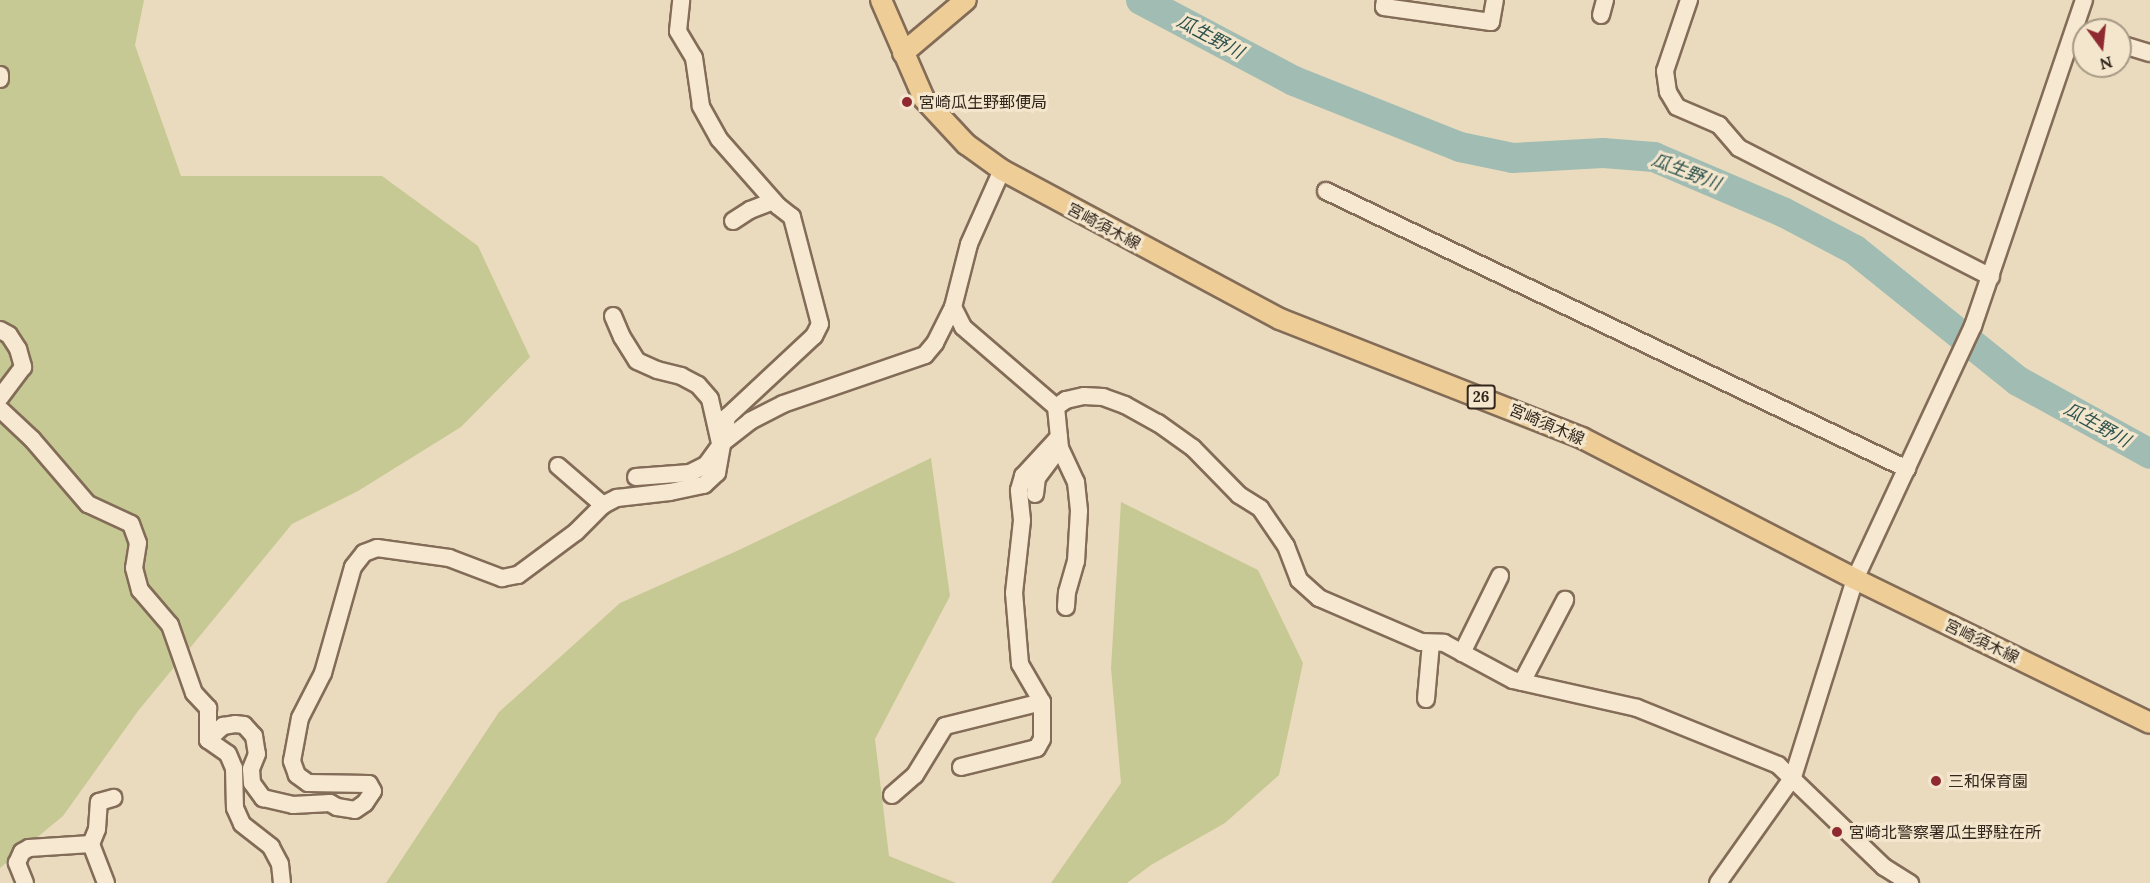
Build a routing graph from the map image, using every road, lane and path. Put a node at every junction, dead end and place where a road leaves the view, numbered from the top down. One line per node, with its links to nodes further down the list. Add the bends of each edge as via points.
1 (681, 0): 15 (street, via 678,31 694,58 701,106 719,139)
2 (881, 0): 10 (main road, 宮崎須木線 / 26)
3 (966, 0): 10 (main road)
4 (1385, 0): 5 (street, via 1384,7 1491,22)
5 (1495, 0)
6 (1689, 0): 17 (street, via 1665,71 1668,92 1677,107 1719,125 1739,148)
7 (2084, 0): 8 (street)
8 (2082, 18)
9 (2132, 48): 11 (street)
10 (903, 52): 13 (main road, 宮崎須木線 / 26, via 924,99 966,144)
11 (2150, 53)
12 (2072, 54): 17 (street)
13 (1002, 170): 18 (street, via 969,244); 32 (main road, 宮崎須木線 / 26, via 1280,319 1582,438)
14 (1326, 191): 27 (street)
15 (773, 201): 16 (street); 25 (street, via 792,217 820,324 814,336 728,417)
16 (733, 221)
17 (1991, 277): 27 (street, via 1973,326)
18 (953, 308): 22 (street, via 963,327); 25 (street, via 925,355 783,404 750,421)
19 (613, 316): 25 (street, via 637,361 681,376 698,385 710,399)
20 (0, 330): 21 (street, via 9,335 18,349 23,366)
21 (0, 397)
22 (1056, 407): 24 (street); 35 (street, via 1084,396 1103,397 1158,423 1193,448 1239,495 1260,508 1286,546 1299,580 1319,598)
23 (0, 409): 41 (street, via 32,439 88,504 131,524 138,543 134,568 140,590 170,625 194,693 208,708)
24 (1059, 443): 29 (street, via 1037,478); 34 (street, via 1076,482 1079,511 1076,561 1066,592); 39 (street, via 1023,476 1019,490 1022,520 1014,593 1020,664)
25 (721, 444): 28 (street, via 706,465 690,473); 30 (street, via 717,473 704,484 617,498)
26 (558, 466): 30 (street)
27 (1907, 468): 32 (street)
28 (636, 477)
29 (1035, 494)
30 (603, 505): 41 (street, via 576,532 518,575 502,578 449,558 377,548 364,553 353,567 323,673 300,718 292,761 297,776 308,783 369,784 373,791 355,810 330,803 293,806 263,798 252,783 251,769 257,754 254,736 244,725 223,726)
31 (1500, 576): 36 (street)
32 (1855, 579): 40 (main road, 宮崎須木線 / 26); 43 (street)
33 (1565, 600): 37 (street)
34 (1066, 607)
35 (1431, 643): 36 (street, via 1444,643); 38 (street)
36 (1462, 653): 37 (street)
37 (1522, 682): 43 (street, via 1637,708 1778,765)
38 (1426, 699)
39 (1042, 702): 42 (street, via 1042,740 1037,748); 44 (street, via 945,726 915,775)
40 (2150, 723)
41 (208, 740): 49 (street, via 228,754 234,768 235,808 242,824 270,847 280,864)
42 (961, 767)
43 (1793, 777): 50 (street); 51 (street, via 1871,855)
44 (892, 795)
45 (113, 798): 46 (street, via 99,802 97,829)
46 (91, 844): 47 (street, via 29,848 22,852 17,863); 48 (street)
47 (25, 883)
48 (106, 883)
49 (282, 883)
50 (1718, 883)
51 (1910, 883)

